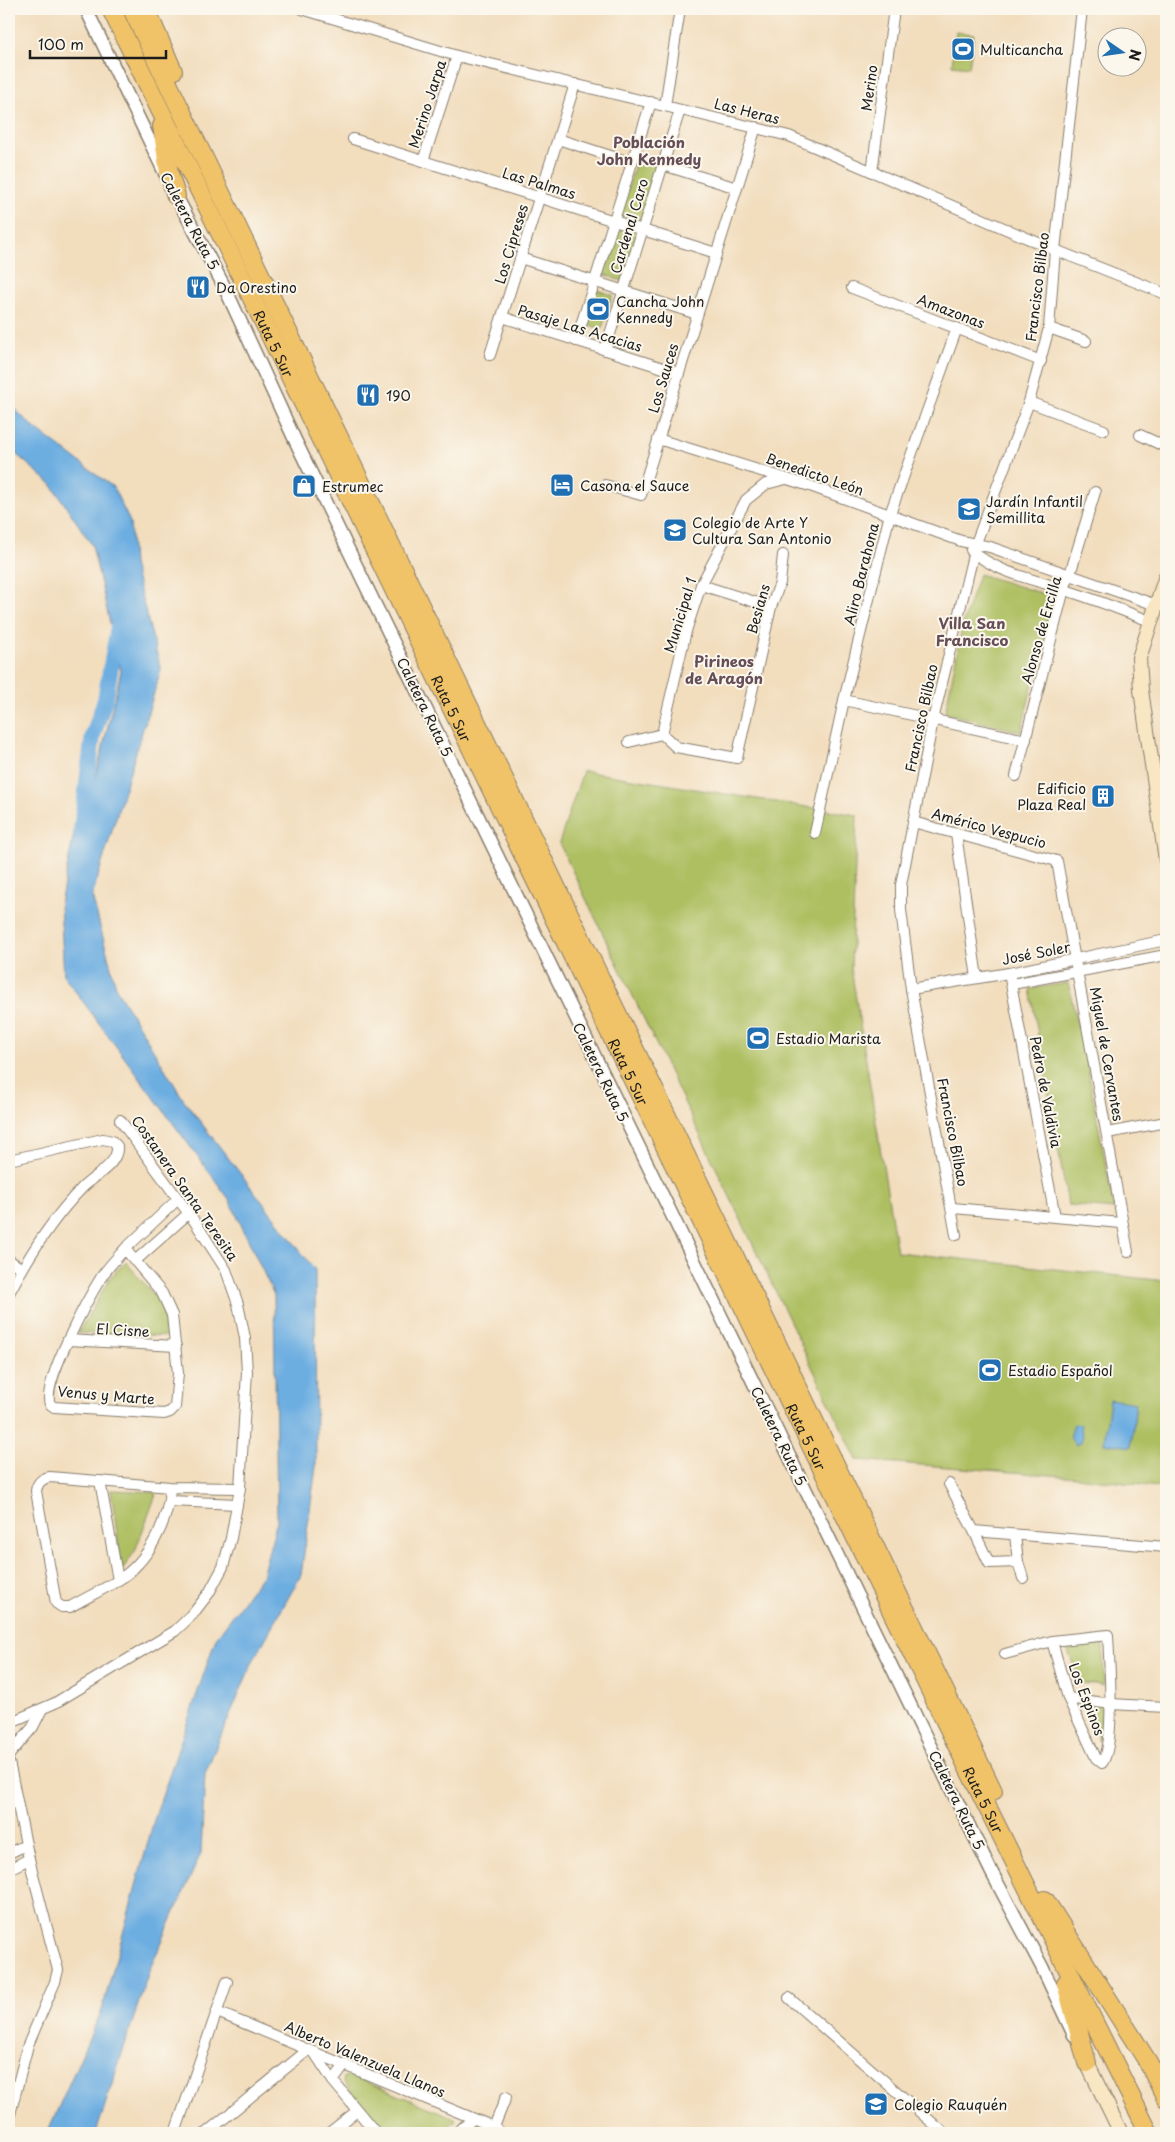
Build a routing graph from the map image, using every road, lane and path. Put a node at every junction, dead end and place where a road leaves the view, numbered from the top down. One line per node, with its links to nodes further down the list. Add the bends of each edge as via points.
1 (86, 9): 24 (street, Caletera Ruta 5)
2 (111, 9): 11 (highway, Ruta 5 Sur)
3 (132, 9): 18 (highway, Ruta 5 Sur)
4 (146, 9): 18 (highway, via 165,49)
5 (302, 9): 9 (street, Las Heras)
6 (680, 9): 13 (street)
7 (894, 9): 22 (street, Merino)
8 (1082, 9): 28 (street, Francisco Bilbao)
9 (457, 56): 10 (street, Las Heras); 19 (street, Merino Jarpa)
10 (575, 84): 12 (street, Las Heras); 17 (street, Los Cipreses)
11 (156, 101): 24 (highway); 128 (highway, Ruta 5 Sur)
12 (651, 102): 13 (street, Las Heras); 20 (street, Cardenal Caro)
13 (665, 106): 14 (street, Las Heras)
14 (680, 110): 15 (street, Las Heras); 21 (street, Cardenal Caro)
15 (756, 127): 22 (street, Las Heras, via 815,146); 23 (street, Los Sauces)
16 (353, 139): 19 (street, Las Palmas)
17 (558, 139): 20 (street); 25 (street, Los Cipreses)
18 (201, 152): 128 (highway, Ruta 5 Sur)
19 (423, 162): 25 (street, Las Palmas)
20 (632, 162): 26 (street, Cardenal Caro)
21 (663, 165): 23 (street); 27 (street, Cardenal Caro)
22 (872, 172): 28 (street, Las Heras)
23 (737, 188): 29 (street, Los Sauces)
24 (176, 196): 133 (street, Caletera Ruta 5, via 225,288 295,440 570,1008)
25 (540, 198): 26 (street, Las Palmas); 30 (street, Los Cipreses)
26 (614, 221): 27 (street, Las Palmas); 31 (street, Cardenal Caro)
27 (642, 230): 29 (street, Las Palmas); 33 (street, Cardenal Caro)
28 (1055, 250): 34 (street, Las Heras); 38 (street, Francisco Bilbao)
29 (716, 254): 35 (street, Los Sauces)
30 (520, 258): 31 (street); 36 (street, Los Cipreses)
31 (595, 282): 33 (street); 39 (street, Cardenal Caro)
32 (852, 288): 37 (street, Amazonas)
33 (623, 290): 35 (street); 41 (street, Cardenal Caro)
34 (1166, 294)
35 (697, 314): 44 (street, Los Sauces)
36 (502, 317): 39 (street, Pasaje Las Acacias); 42 (street, Los Cipreses)
37 (957, 328): 43 (street, Amazonas); 53 (street, Aliro Barahona)
38 (1049, 328): 40 (street); 43 (street, Francisco Bilbao)
39 (576, 341): 41 (street, Pasaje Las Acacias)
40 (1086, 341)
41 (605, 350): 44 (street, Pasaje Las Acacias)
42 (490, 356)
43 (1041, 361): 45 (street, Francisco Bilbao)
44 (679, 373): 48 (street, Los Sauces)
45 (1029, 402): 46 (street); 54 (street, Francisco Bilbao)
46 (1104, 430)
47 (1140, 435): 49 (street)
48 (658, 439): 50 (street, Benedicto León); 51 (street, Los Sauces, via 640,495)
49 (1166, 448)
50 (788, 478): 53 (street, Benedicto León); 58 (street, Municipal 1, via 766,484 746,500)
51 (605, 485)
52 (1095, 492): 56 (street, Alonso de Ercilla)
53 (890, 514): 54 (street, Benedicto León); 63 (street, Aliro Barahona)
54 (975, 548): 56 (street, Benedicto León); 59 (street, Benedicto León, via 985,562 1001,570); 64 (street, Francisco Bilbao)
55 (784, 555): 61 (street, Besians, via 780,583)
56 (1070, 574): 59 (street, Alonso de Ercilla); 60 (street, Benedicto León)
57 (1166, 576): 60 (main road)
58 (701, 585): 61 (street); 65 (street, Municipal 1, via 686,631)
59 (1064, 589): 62 (street, Benedicto León); 66 (street, Alonso de Ercilla)
60 (1156, 605): 62 (main road)
61 (771, 607): 65 (street, Besians, via 737,758 676,747)
62 (1150, 621): 69 (main road, via 1139,658 1141,690)
63 (844, 700): 64 (street); 71 (street, Aliro Barahona)
64 (934, 720): 66 (street); 70 (street, Francisco Bilbao)
65 (662, 734): 67 (street)
66 (1026, 740): 68 (street, Alonso de Ercilla)
67 (629, 742)
68 (1016, 776)
69 (1161, 794): 73 (main road)
70 (913, 822): 72 (street, Américo Vespucio); 82 (street, Francisco Bilbao, via 900,902)
71 (815, 833)
72 (956, 834): 74 (street, Américo Vespucio); 80 (street)
73 (1166, 860)
74 (1057, 861): 77 (street, Miguel de Cervantes)
75 (1166, 940): 77 (street, José Soler)
76 (1166, 955): 78 (street, José Soler)
77 (1075, 959): 78 (street, Miguel de Cervantes); 79 (street, José Soler)
78 (1078, 971): 81 (street, José Soler); 85 (street, Miguel de Cervantes)
79 (1009, 973): 80 (street, José Soler); 81 (street, Pedro de Valdivia)
80 (977, 978): 82 (street, José Soler)
81 (1012, 984): 92 (street, Pedro de Valdivia)
82 (911, 989): 90 (street, Francisco Bilbao)
83 (120, 1120): 86 (street, Costanera Santa Teresita)
84 (1166, 1122): 85 (street)
85 (1107, 1134): 93 (street, Miguel de Cervantes)
86 (132, 1135): 87 (street); 89 (street, Costanera Santa Teresita)
87 (117, 1146): 88 (street, via 103,1139); 99 (street, via 118,1153 113,1162 81,1189)
88 (9, 1160)
89 (178, 1199): 91 (street, Costanera Santa Teresita); 95 (street, Venus y Marte)
90 (953, 1208): 92 (street); 94 (street, Francisco Bilbao)
91 (188, 1213): 98 (street); 106 (street, Costanera Santa Teresita, via 226,1270 242,1321 247,1372)
92 (1055, 1217): 93 (street)
93 (1122, 1223): 96 (street, Miguel de Cervantes)
94 (956, 1235)
95 (125, 1249): 98 (street, Venus y Marte); 101 (street, Venus y Marte, via 104,1274)
96 (1128, 1252)
97 (9, 1260): 99 (street)
98 (135, 1261): 102 (street, Venus y Marte, via 169,1306)
99 (22, 1270): 100 (street)
100 (9, 1293)
101 (68, 1340): 102 (street, El Cisne); 102 (street, Venus y Marte, via 48,1401 54,1407 94,1411 164,1414 173,1410 177,1389)
102 (176, 1346)
103 (100, 1481): 105 (street); 114 (street); 114 (street, via 50,1477 40,1481 37,1487 55,1600 62,1607 70,1606)
104 (949, 1484): 109 (street)
105 (170, 1487): 106 (street); 107 (street)
106 (240, 1488): 108 (street, Costanera Santa Teresita)
107 (170, 1501): 108 (street); 114 (street, via 151,1545)
108 (237, 1504): 120 (street, Costanera Santa Teresita, via 223,1567 209,1593 188,1619 175,1631)
109 (974, 1531): 110 (street); 112 (street, via 989,1563)
110 (1015, 1535): 111 (street); 112 (street)
111 (1166, 1547)
112 (1018, 1562): 113 (street)
113 (1023, 1578)
114 (118, 1580)
115 (1052, 1641): 116 (street); 117 (street, Los Espinos); 118 (street, via 1108,1635)
116 (1005, 1654)
117 (1068, 1698): 118 (street); 118 (street, Los Espinos, via 1096,1758 1102,1763 1107,1749)
118 (1112, 1704): 119 (street)
119 (1166, 1707)
120 (42, 1710): 121 (street, Costanera Santa Teresita); 122 (street, via 33,1727)
121 (9, 1723)
122 (9, 1755)
123 (9, 1762): 124 (street)
124 (26, 1845): 125 (street); 126 (street)
125 (9, 1853)
126 (29, 1859): 127 (street); 139 (street, via 58,1970 56,1982 28,2045)
127 (9, 1869)
128 (1042, 1906): 133 (highway); 137 (highway, via 1145,2058); 149 (highway, Ruta 5 Sur); 150 (highway, Ruta 5 Sur)
129 (227, 1982): 131 (street)
130 (789, 1998): 147 (street)
131 (217, 2012): 132 (street, Alberto Valenzuela Llanos); 142 (street)
132 (311, 2051): 134 (street, Alberto Valenzuela Llanos); 135 (street); 143 (street)
133 (1087, 2063): 148 (main road, Caletera Ruta 5)
134 (345, 2065): 135 (street); 140 (street, Alberto Valenzuela Llanos)
135 (333, 2081): 138 (street)
136 (506, 2097): 141 (street)
137 (1166, 2098)
138 (357, 2111): 144 (street); 145 (street)
139 (9, 2118)
140 (473, 2119): 141 (street, Alberto Valenzuela Llanos); 146 (street)
141 (497, 2130)
142 (178, 2132)
143 (206, 2133)
144 (329, 2133)
145 (376, 2133)
146 (456, 2133)
147 (944, 2133)
148 (1121, 2133)
149 (1150, 2133)
150 (1162, 2133)

